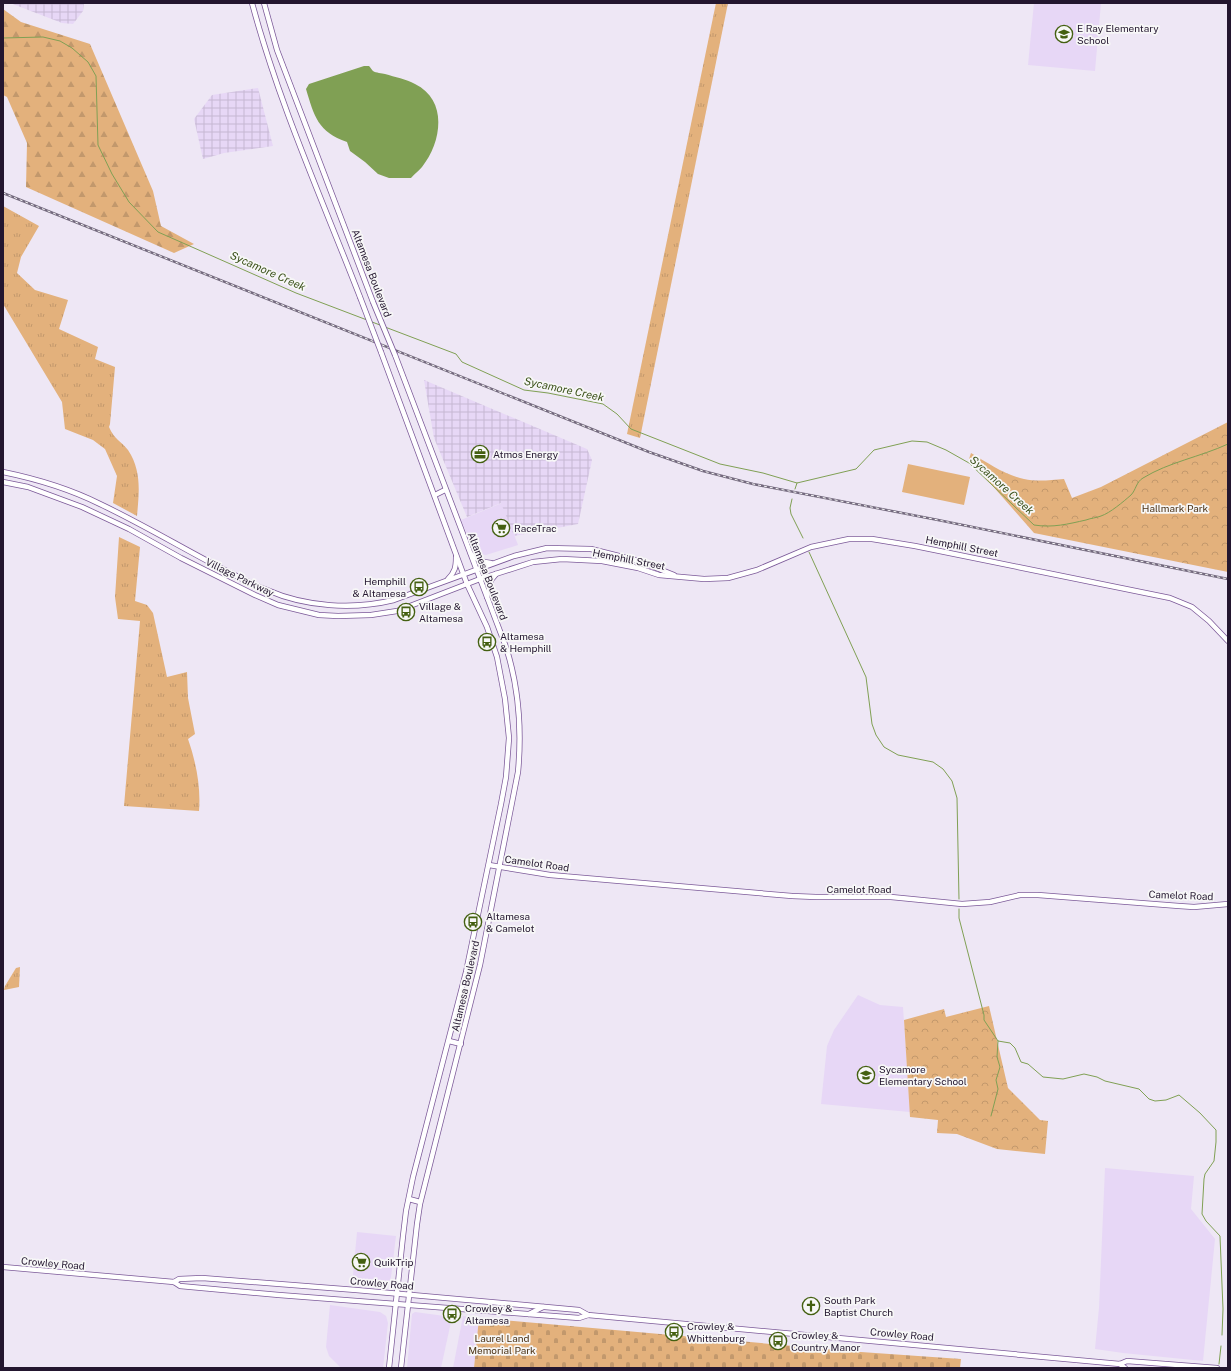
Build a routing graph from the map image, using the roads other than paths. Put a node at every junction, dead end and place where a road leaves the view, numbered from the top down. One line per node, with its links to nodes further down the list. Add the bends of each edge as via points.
1 (252, 3): 6 (main road, Altamesa Boulevard, bridge, via 271,66)
2 (264, 3): 5 (main road, Altamesa Boulevard, bridge, via 277,50)
3 (3, 472): 20 (main road, Village Parkway, via 82,496 268,591 303,602)
4 (3, 482): 21 (main road, Village Parkway, via 28,487 82,507 278,605 319,615)
5 (445, 490): 6 (main road); 8 (main road, Altamesa Boulevard)
6 (435, 495): 9 (main road, Altamesa Boulevard)
7 (562, 548): 10 (main road); 11 (main road, Hemphill Street, via 547,548); 15 (main road, Hemphill Street, via 592,549 612,554 639,561)
8 (469, 552): 11 (main road, via 483,562); 12 (main road, Altamesa Boulevard)
9 (456, 553): 13 (main road, Altamesa Boulevard); 17 (main road, via 455,570)
10 (562, 559): 14 (main road, Hemphill Street, via 533,562); 15 (main road, Hemphill Street, via 602,561)
11 (494, 563): 12 (main road, Hemphill Street)
12 (476, 569): 13 (main road, Village Parkway); 16 (main road, Altamesa Boulevard)
13 (464, 574): 17 (main road, Village Parkway); 18 (main road, Altamesa Boulevard)
14 (496, 574): 16 (main road, Hemphill Street); 19 (main road, via 489,584)
15 (681, 578): 22 (main road, Hemphill Street, via 728,578 757,570 811,547 849,539 872,539 1170,598 1192,607)
16 (480, 579): 18 (main road, Village Parkway); 19 (main road, Altamesa Boulevard)
17 (446, 580): 20 (main road, Village Parkway, via 394,600)
18 (467, 584): 21 (main road, Village Parkway, via 397,611); 23 (main road, Altamesa Boulevard, via 496,657 507,721 506,777)
19 (487, 598): 24 (main road, Altamesa Boulevard, via 509,656 516,686 520,727 518,772)
20 (362, 605): 21 (main road)
21 (363, 615)
22 (1228, 641)
23 (489, 865): 24 (main road, Camelot Road); 26 (main road, Altamesa Boulevard)
24 (499, 867): 25 (main road, Camelot Road, via 550,875 792,896 891,897 962,904 990,902 1020,895 1038,895 1194,907); 27 (main road, Altamesa Boulevard)
25 (1228, 904)
26 (449, 1042): 27 (main road); 28 (main road, Altamesa Boulevard)
27 (461, 1044): 29 (main road, Altamesa Boulevard)
28 (409, 1199): 29 (main road); 32 (main road, Altamesa Boulevard)
29 (420, 1202): 33 (main road, Altamesa Boulevard)
30 (3, 1267): 31 (main road, Crowley Road)
31 (174, 1282): 32 (main road, Crowley Road, via 179,1279 202,1278); 34 (main road, Crowley Road, via 180,1286)
32 (398, 1293): 33 (main road, Crowley Road); 34 (main road, Altamesa Boulevard)
33 (409, 1294): 35 (main road, Altamesa Boulevard); 36 (main road, Crowley Road)
34 (396, 1304): 35 (main road, Crowley Road); 40 (main road, Altamesa Boulevard)
35 (408, 1305): 37 (main road, Crowley Road); 41 (main road, Altamesa Boulevard)
36 (543, 1307): 37 (main road); 38 (main road, Crowley Road, via 579,1310)
37 (528, 1314): 38 (main road, Crowley Road, via 578,1318)
38 (588, 1315): 39 (main road, Crowley Road)
39 (1120, 1364): 42 (main road); 43 (main road, Crowley Road, via 1127,1361)
40 (389, 1368)
41 (401, 1368)
42 (1124, 1368)
43 (1217, 1368)

